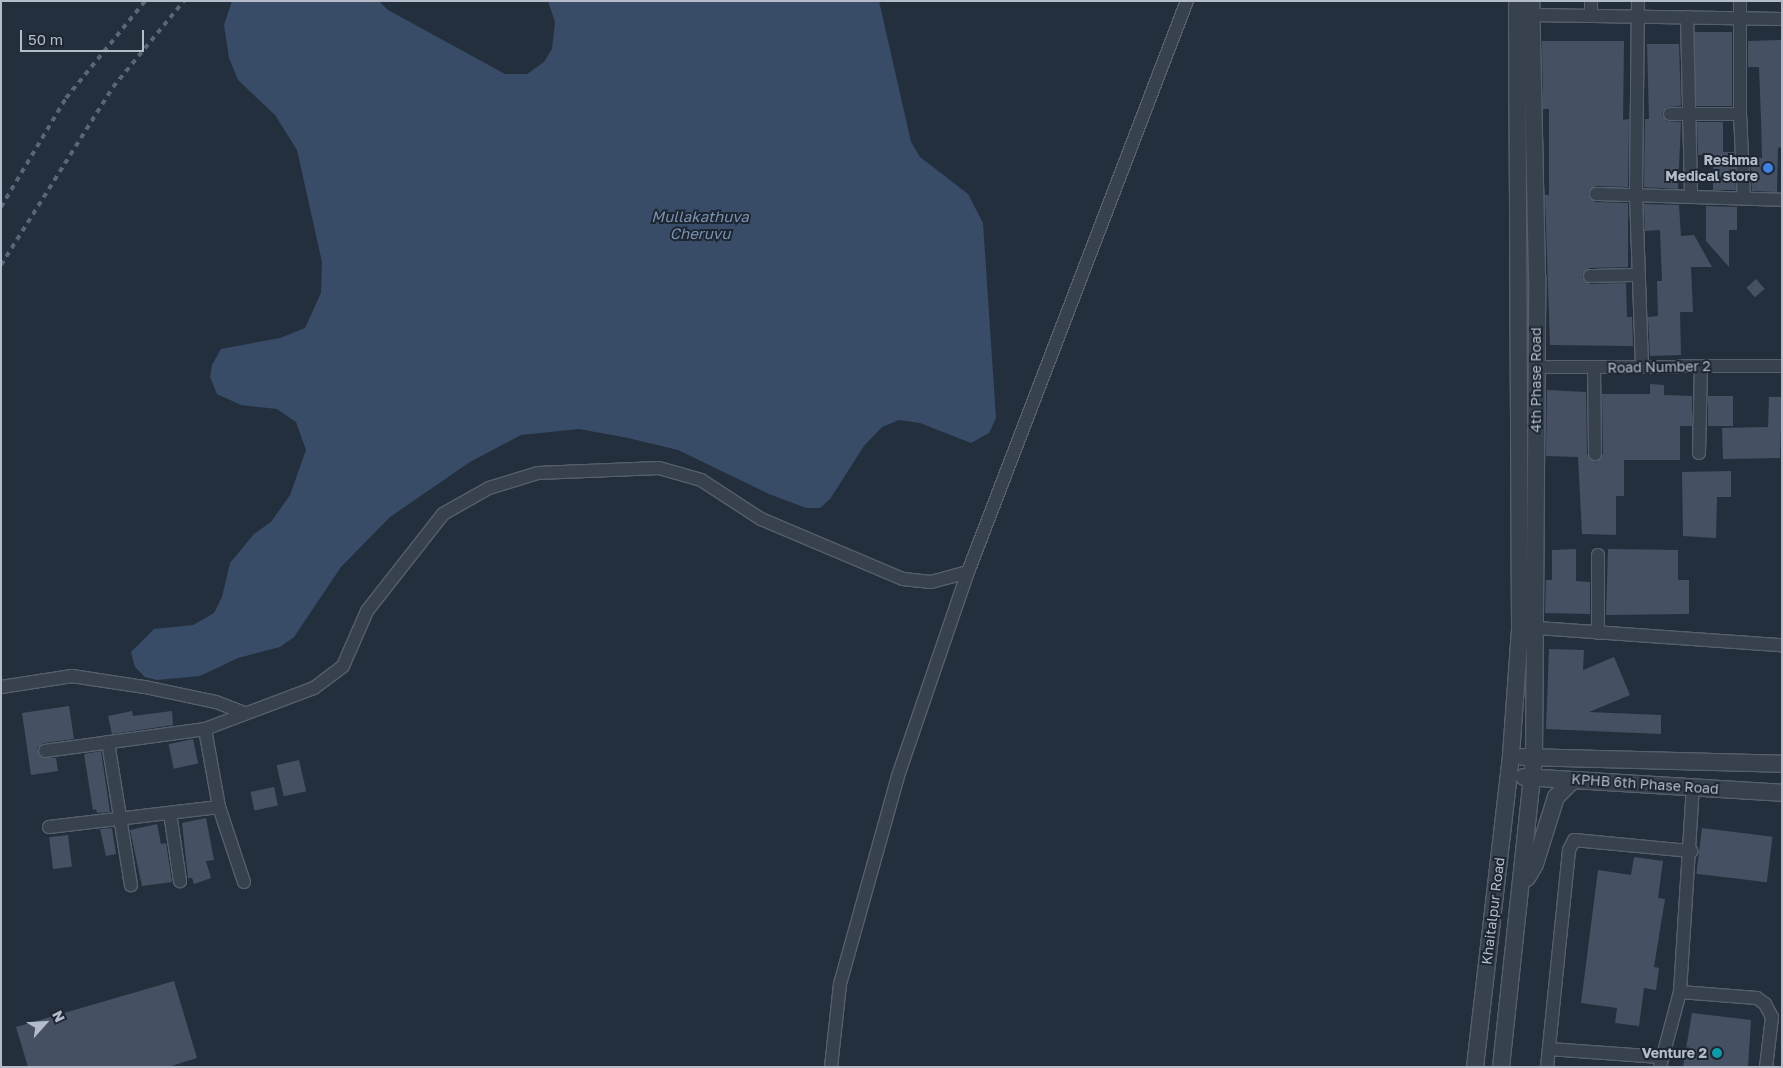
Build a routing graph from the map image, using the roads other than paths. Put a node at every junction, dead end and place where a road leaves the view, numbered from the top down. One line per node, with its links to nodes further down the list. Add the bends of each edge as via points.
1 (1187, 1): 30 (street)
2 (1517, 1): 39 (street, 4th Phase Road, via 1520,628)
3 (1591, 1): 7 (street)
4 (1638, 1): 8 (street)
5 (1740, 1): 10 (street)
6 (1531, 8): 7 (street); 24 (street, 4th Phase Road)
7 (1590, 16): 8 (street)
8 (1639, 16): 9 (street); 16 (street)
9 (1687, 17): 10 (street); 13 (street)
10 (1740, 18): 11 (street); 14 (street)
11 (1782, 19)
12 (1670, 114): 13 (street)
13 (1689, 114): 14 (street); 17 (street)
14 (1740, 114): 18 (street)
15 (1596, 194): 16 (street)
16 (1636, 194): 17 (street); 20 (street)
17 (1691, 195): 18 (street)
18 (1744, 198): 19 (street)
19 (1782, 200)
20 (1638, 275): 21 (street); 25 (street)
21 (1590, 276)
22 (1702, 366): 23 (street, Road Number 2); 25 (street, Road Number 2); 27 (street)
23 (1782, 366)
24 (1536, 367): 26 (street, Road Number 2); 31 (street, 4th Phase Road)
25 (1642, 367): 26 (street, Road Number 2)
26 (1594, 369): 28 (street)
27 (1699, 453)
28 (1595, 454)
29 (1598, 555): 32 (street)
30 (968, 572): 35 (street, via 931,582 903,579 761,519 701,480 658,468 538,473 489,488 443,514 367,611 343,666 314,688); 59 (street, via 898,776 840,984)
31 (1536, 628): 32 (street); 40 (street, 4th Phase Road)
32 (1598, 633): 33 (street)
33 (1782, 645)
34 (1, 687): 35 (street, via 72,676 198,698)
35 (244, 713): 36 (street)
36 (205, 729): 37 (street); 47 (street)
37 (108, 742): 38 (street); 49 (street)
38 (45, 751)
39 (1511, 755): 40 (street, KPHB 6th Phase Road); 42 (street, Khaitalpur Road)
40 (1534, 758): 41 (street, KPHB 6th Phase Road); 43 (street, Khaitalpur Road)
41 (1782, 764)
42 (1509, 775): 43 (street, KPHB 6th Phase Road); 60 (street, Khaitalpur Road)
43 (1532, 777): 44 (street, KPHB 6th Phase Road); 55 (street, Khaitalpur Road)
44 (1573, 780): 45 (street, KPHB 6th Phase Road); 55 (street, via 1556,796 1536,864)
45 (1693, 788): 46 (street, KPHB 6th Phase Road); 51 (street)
46 (1782, 792)
47 (219, 807): 48 (street); 53 (street)
48 (170, 813): 49 (street); 52 (street)
49 (120, 818): 50 (street); 54 (street)
50 (49, 827)
51 (1691, 851): 56 (street); 57 (street, via 1587,838 1574,840 1569,850)
52 (180, 881)
53 (244, 882)
54 (131, 885)
55 (1522, 887): 61 (street, Khaitalpur Road)
56 (1680, 992): 58 (street); 63 (street, via 1757,998 1765,1004 1772,1017)
57 (1549, 1048): 58 (street); 62 (street)
58 (1660, 1062)
59 (831, 1067)
60 (1475, 1067)
61 (1502, 1067)
62 (1547, 1067)
63 (1766, 1067)

